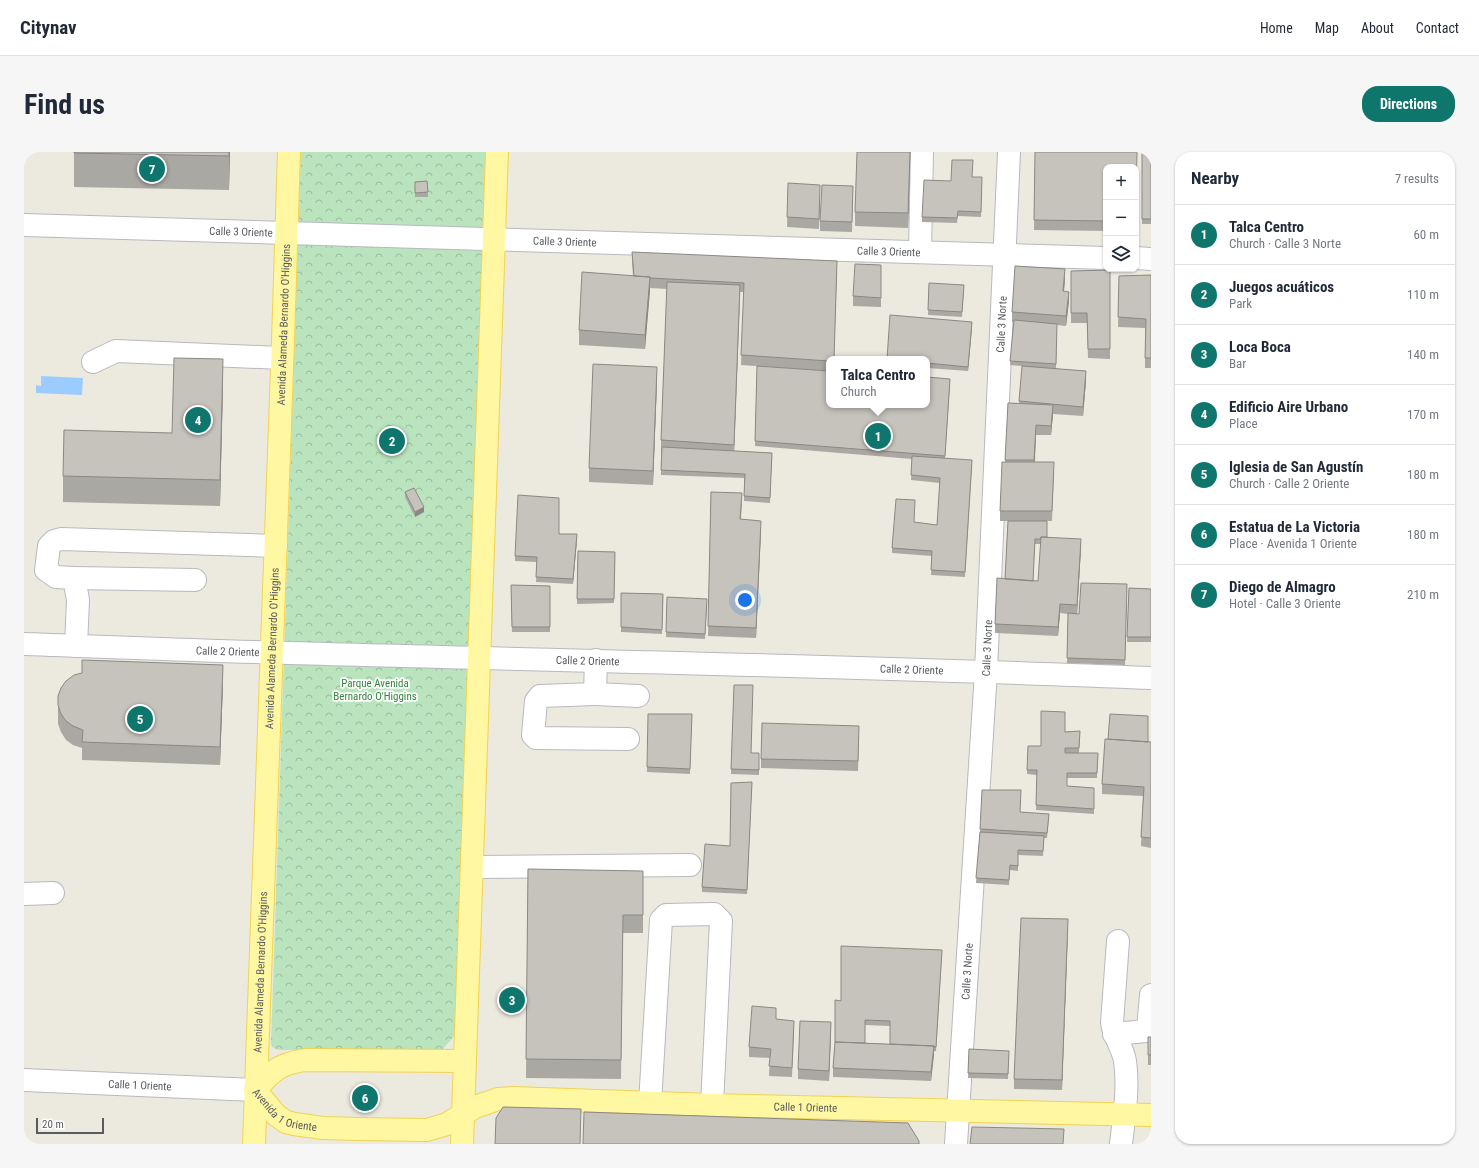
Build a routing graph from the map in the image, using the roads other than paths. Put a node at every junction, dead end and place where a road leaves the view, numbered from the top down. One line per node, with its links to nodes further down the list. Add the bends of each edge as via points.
1 (289, 152): 6 (main road, Avenida Alameda Bernardo O'Higgins)
2 (497, 152): 7 (main road)
3 (922, 152): 8 (street)
4 (1009, 152): 9 (street, Calle 3 Norte)
5 (24, 225): 6 (street, Calle 3 Oriente)
6 (286, 233): 7 (street, Calle 3 Oriente); 13 (main road, Avenida Alameda Bernardo O'Higgins)
7 (494, 239): 8 (street, Calle 3 Oriente); 21 (main road)
8 (920, 252): 9 (street, Calle 3 Oriente)
9 (1004, 254): 10 (street, Calle 3 Oriente); 23 (street, Calle 3 Norte)
10 (1103, 258)
11 (1139, 258): 12 (street)
12 (1151, 259)
13 (282, 358): 14 (street, via 116,351); 15 (main road, Avenida Alameda Bernardo O'Higgins)
14 (93, 362)
15 (276, 546): 16 (street, via 61,539 54,541 49,546 46,570 56,577); 20 (main road, Avenida Alameda Bernardo O'Higgins)
16 (74, 578): 17 (street); 19 (street, via 78,600)
17 (195, 580)
18 (24, 644): 19 (street, Calle 2 Oriente)
19 (76, 646): 20 (street, Calle 2 Oriente)
20 (272, 653): 21 (street, Calle 2 Oriente); 37 (main road, Avenida Alameda Bernardo O'Higgins)
21 (479, 658): 22 (street, Calle 2 Oriente); 29 (main road)
22 (596, 660): 23 (street, Calle 2 Oriente); 25 (street)
23 (986, 671): 24 (street, Calle 2 Oriente); 40 (street, Calle 3 Norte)
24 (1151, 678)
25 (595, 694): 26 (street); 27 (street, via 540,696 536,701 533,735 536,738)
26 (638, 696)
27 (628, 739)
28 (690, 866): 29 (street)
29 (472, 867): 35 (main road)
30 (53, 893): 31 (street)
31 (24, 894)
32 (1118, 941): 34 (street, via 1112,1023)
33 (1151, 995): 34 (street, via 1148,1029)
34 (1114, 1034): 41 (street, via 1125,1060)
35 (465, 1062): 37 (main road, Avenida 1 Oriente, via 289,1062 269,1074); 42 (main road)
36 (24, 1080): 37 (street, Calle 1 Oriente)
37 (255, 1090): 42 (main road, Avenida 1 Oriente, via 276,1115 286,1122 305,1126 427,1130 447,1124); 44 (main road, Avenida Alameda Bernardo O'Higgins)
38 (650, 1103): 39 (main road, Calle 1 Oriente); 39 (street, via 661,920 666,916 714,914 722,921); 42 (main road, Calle 1 Oriente, via 513,1098 498,1099 475,1107)
39 (712, 1104): 40 (main road, Calle 1 Oriente)
40 (958, 1110): 41 (main road, Calle 1 Oriente); 46 (street, Calle 3 Norte)
41 (1124, 1114): 43 (main road, Calle 1 Oriente); 47 (street)
42 (463, 1115): 45 (main road)
43 (1151, 1115)
44 (254, 1144)
45 (462, 1144)
46 (956, 1144)
47 (1121, 1144)

